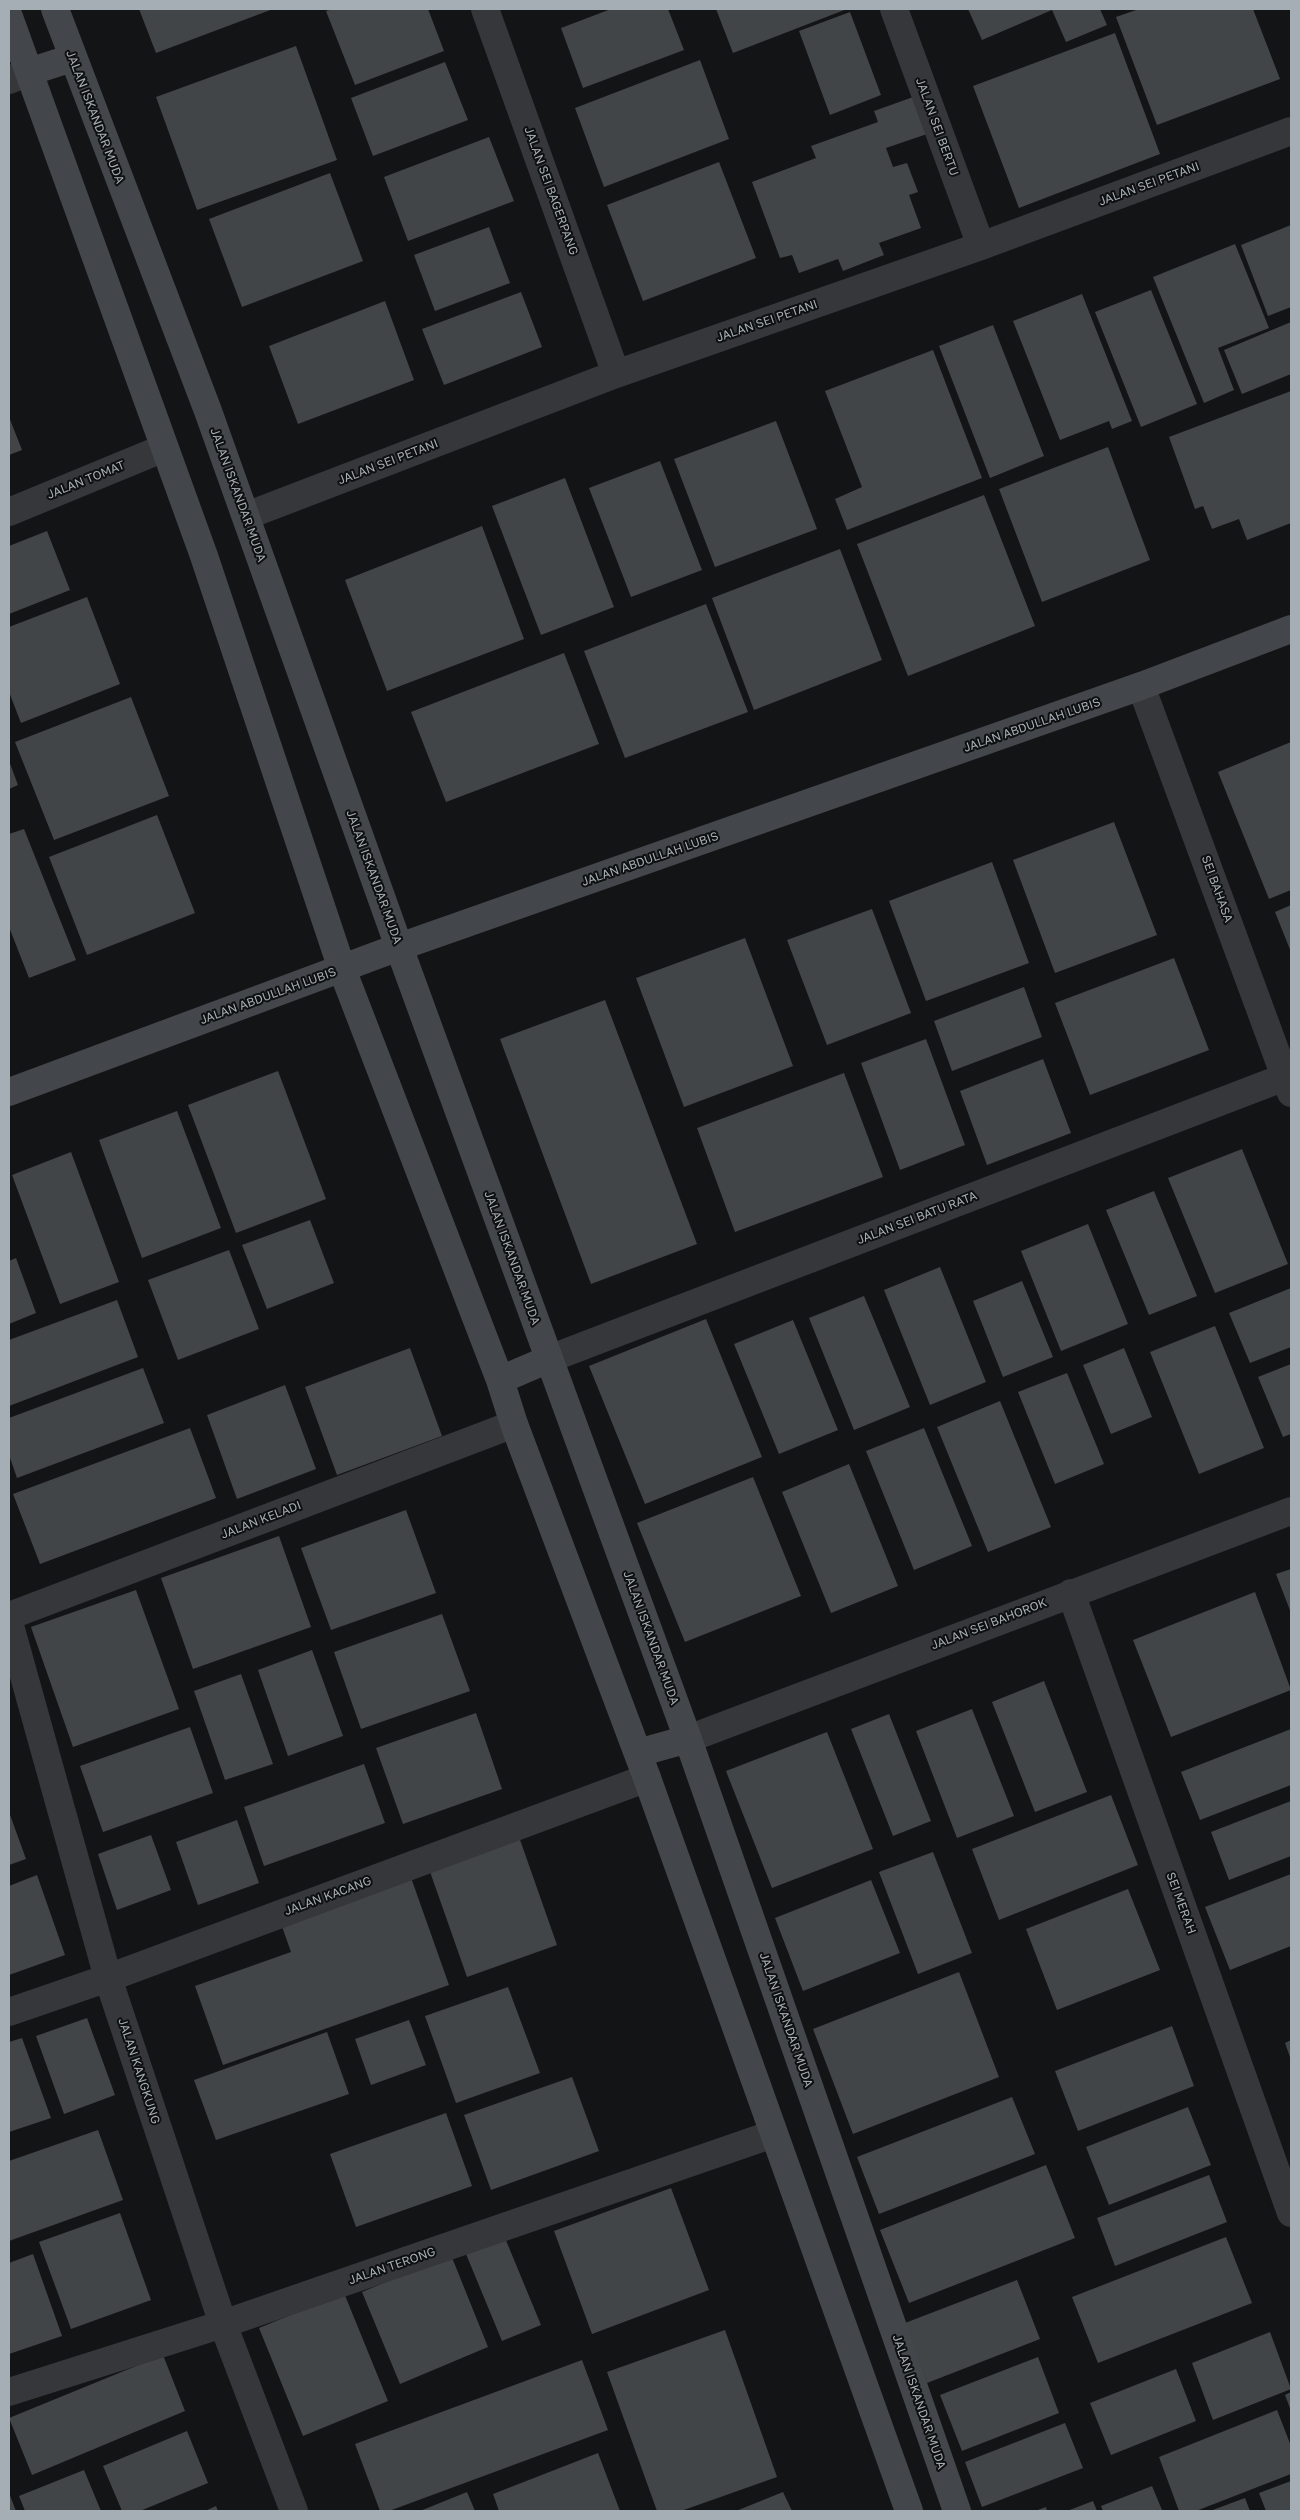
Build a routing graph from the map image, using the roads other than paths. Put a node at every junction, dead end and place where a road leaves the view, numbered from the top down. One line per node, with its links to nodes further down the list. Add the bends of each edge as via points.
1 (55, 9): 5 (main road, JALAN ISKANDAR MUDA)
2 (485, 9): 9 (street, JALAN SEI BAGERPANG)
3 (894, 9): 8 (street, JALAN SEI BERTU)
4 (9, 17): 6 (main road)
5 (72, 58): 6 (main road); 12 (main road, JALAN ISKANDAR MUDA)
6 (19, 76): 10 (main road)
7 (1291, 131): 8 (street, JALAN SEI PETANI)
8 (981, 246): 9 (street, JALAN SEI PETANI)
9 (616, 374): 12 (street, JALAN SEI PETANI)
10 (164, 448): 11 (street, JALAN TOMAT); 16 (main road, via 204,556)
11 (9, 512)
12 (246, 516): 15 (main road, JALAN ISKANDAR MUDA)
13 (1291, 629): 14 (main road, JALAN ABDULLAH LUBIS)
14 (1141, 686): 15 (main road, JALAN ABDULLAH LUBIS); 17 (street, SEI BAHASA)
15 (399, 947): 16 (main road, JALAN ABDULLAH LUBIS); 19 (main road, JALAN ISKANDAR MUDA)
16 (342, 969): 18 (main road, JALAN ABDULLAH LUBIS); 20 (main road)
17 (1288, 1085): 19 (street, JALAN SEI BATU RATA)
18 (9, 1092)
19 (549, 1359): 20 (main road); 26 (main road, JALAN ISKANDAR MUDA)
20 (500, 1380): 21 (main road)
21 (514, 1424): 24 (street, JALAN KELADI); 27 (main road)
22 (1291, 1511): 23 (street, JALAN SEI BAHOROK)
23 (1071, 1593): 26 (street, JALAN SEI BAHOROK); 32 (street, SEI MERAH)
24 (9, 1616)
25 (9, 1622): 29 (street, JALAN KANGKUNG)
26 (688, 1739): 27 (main road); 37 (main road, JALAN ISKANDAR MUDA)
27 (638, 1753): 28 (main road)
28 (647, 1778): 29 (street, JALAN KACANG); 31 (main road)
29 (108, 1978): 30 (street, JALAN KACANG); 33 (street, JALAN KANGKUNG)
30 (9, 2012)
31 (773, 2134): 33 (street, JALAN TERONG); 36 (main road)
32 (1291, 2213)
33 (223, 2324): 34 (street, JALAN TERONG); 35 (street, JALAN KANGKUNG)
34 (9, 2392)
35 (294, 2511)
36 (908, 2511)
37 (957, 2511)

